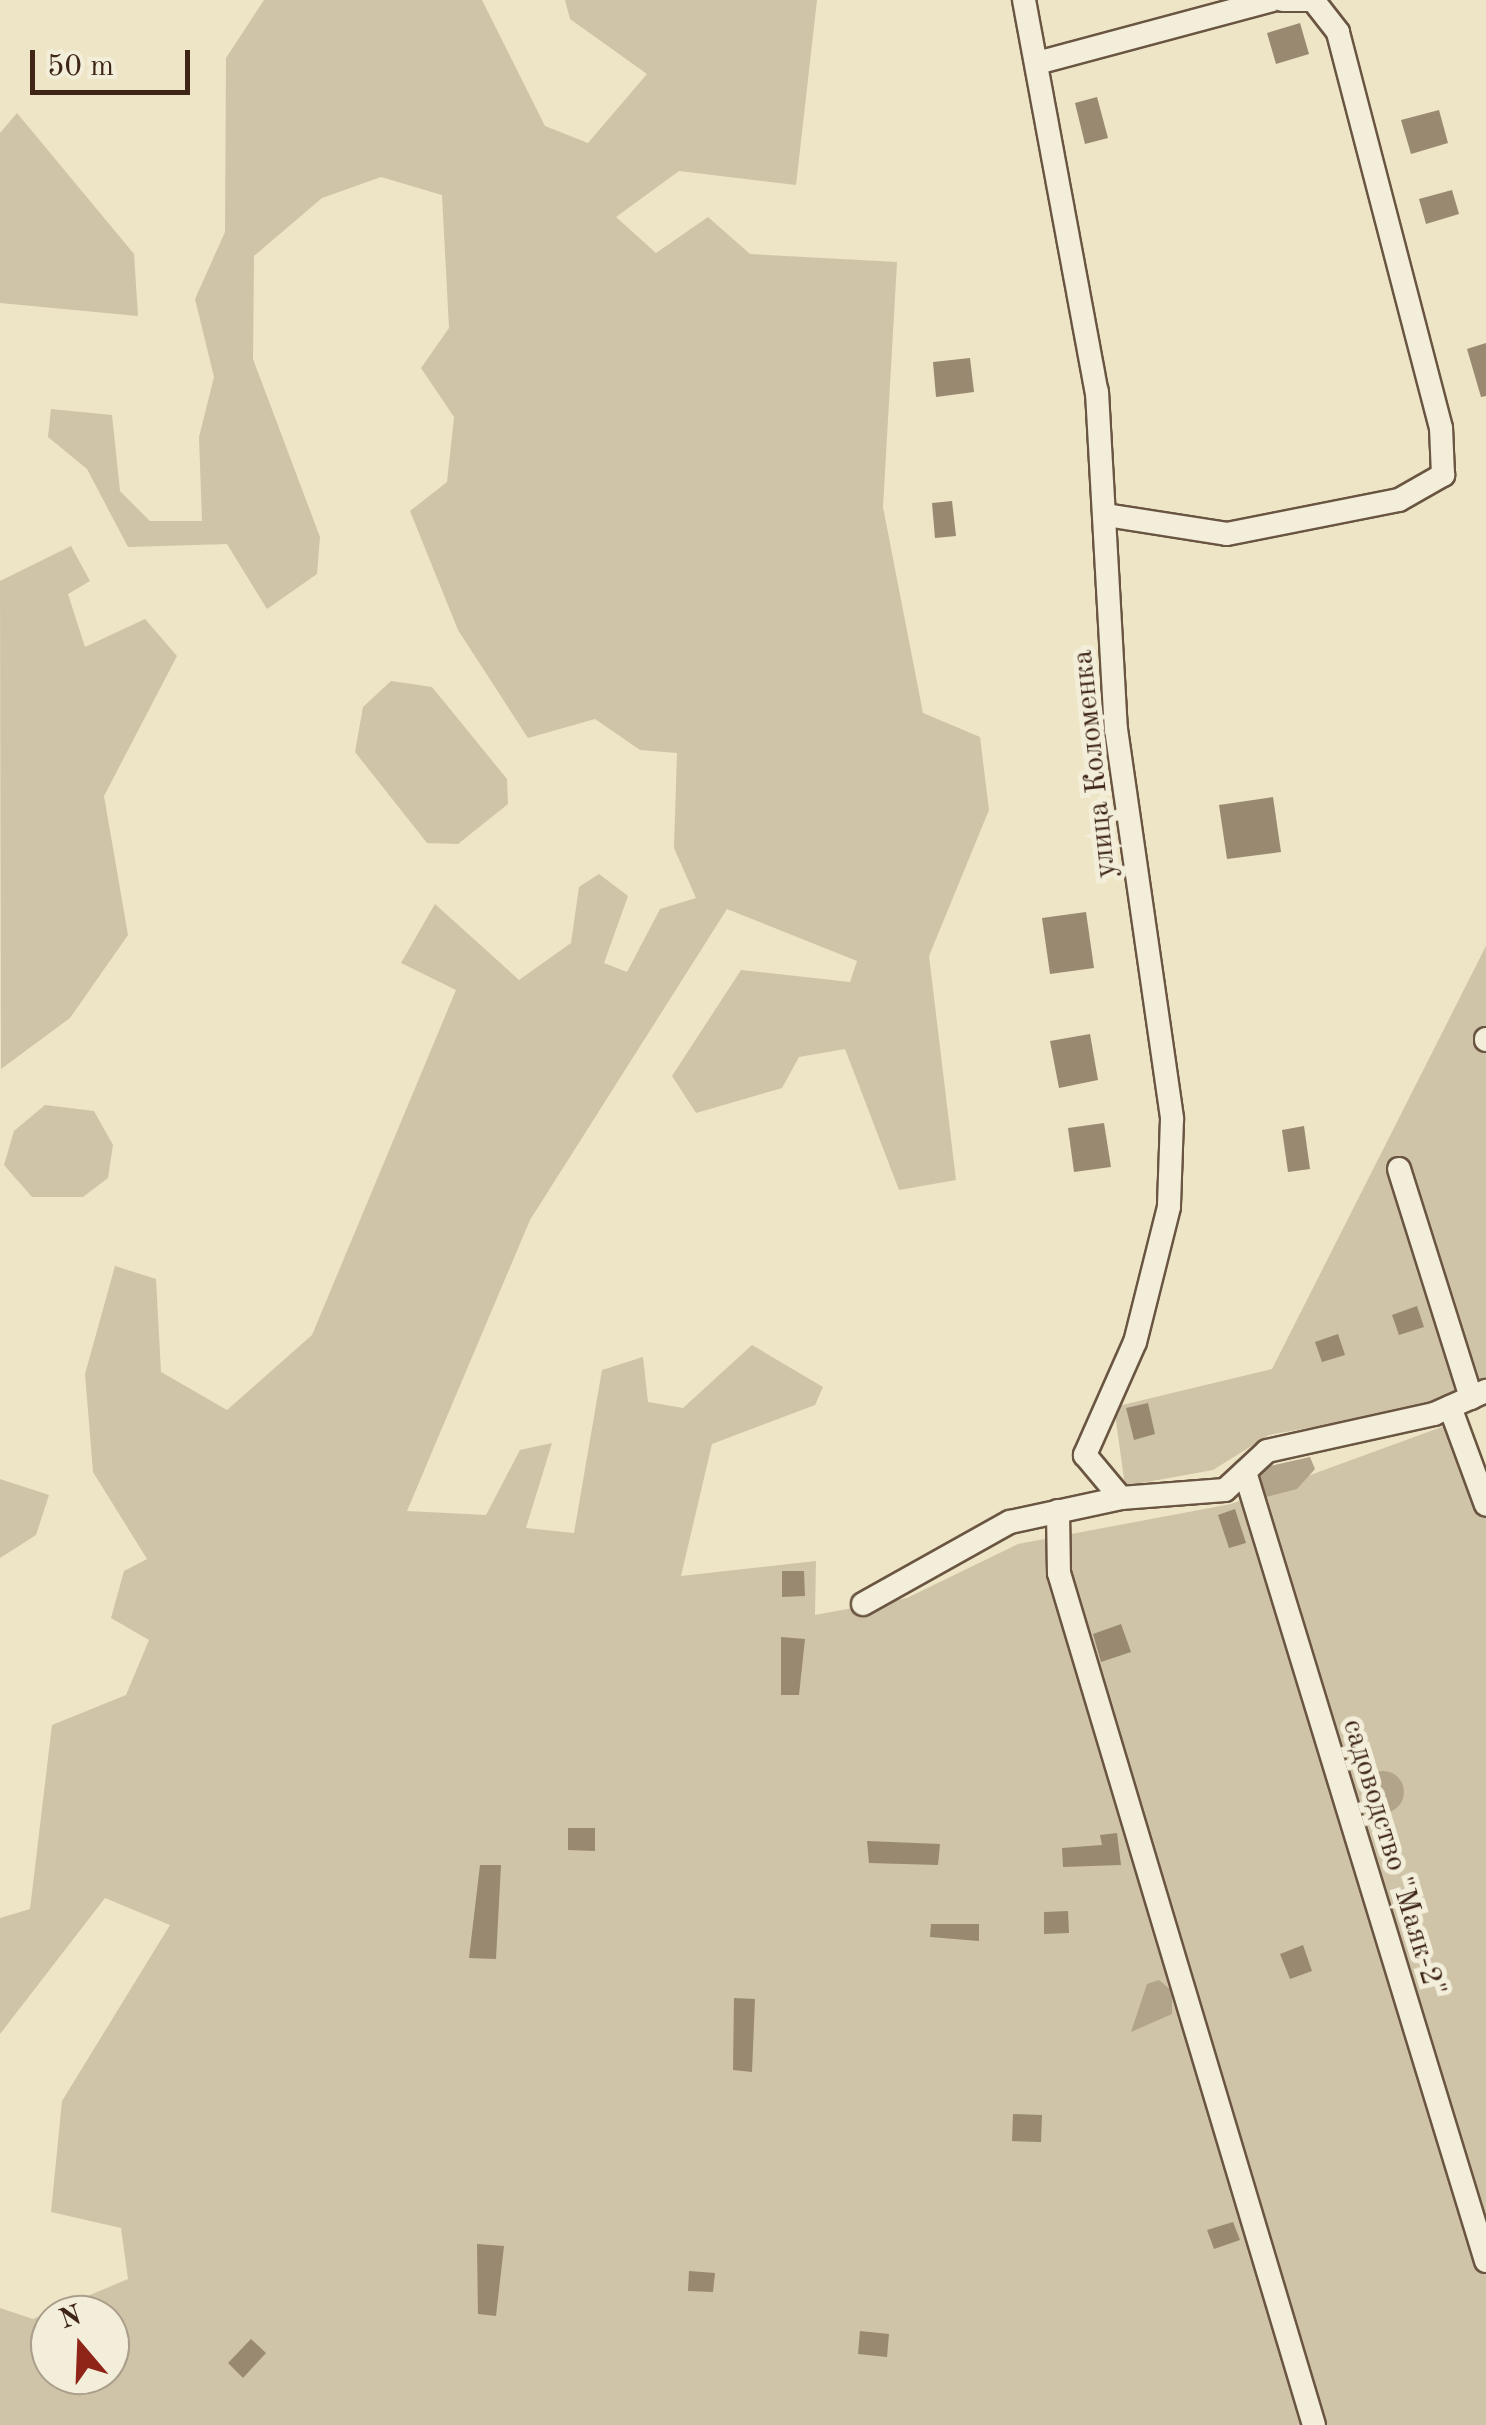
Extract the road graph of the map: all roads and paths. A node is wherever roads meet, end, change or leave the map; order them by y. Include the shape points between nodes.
1 (1024, 0) edge
2 (1272, 0) edge
3 (1283, 0) edge
4 (1037, 63) junction
5 (1106, 515) junction
6 (1399, 1170) dead end
7 (1469, 1398) edge
8 (1245, 1472) junction
9 (1121, 1498) junction
10 (1486, 1505) edge
11 (1058, 1511) junction
12 (862, 1604) dead end
13 (1486, 2261) edge
14 (1314, 2425) edge

1 - 4 street, улица Коломенка
2 - 4 street
3 - 5 street via 1314,0 1338,32 1441,428 1443,475 1399,500 1227,534
4 - 5 street, улица Коломенка via 1097,392
5 - 9 street, улица Коломенка via 1116,729 1172,1119 1169,1206 1135,1342 1085,1455
6 - 7 street
7 - 8 street via 1268,1451
7 - 10 street
8 - 9 street via 1225,1490
8 - 13 street, садоводство "Маяк-2"
9 - 11 street
11 - 12 street via 1010,1522
11 - 14 street via 1059,1573

